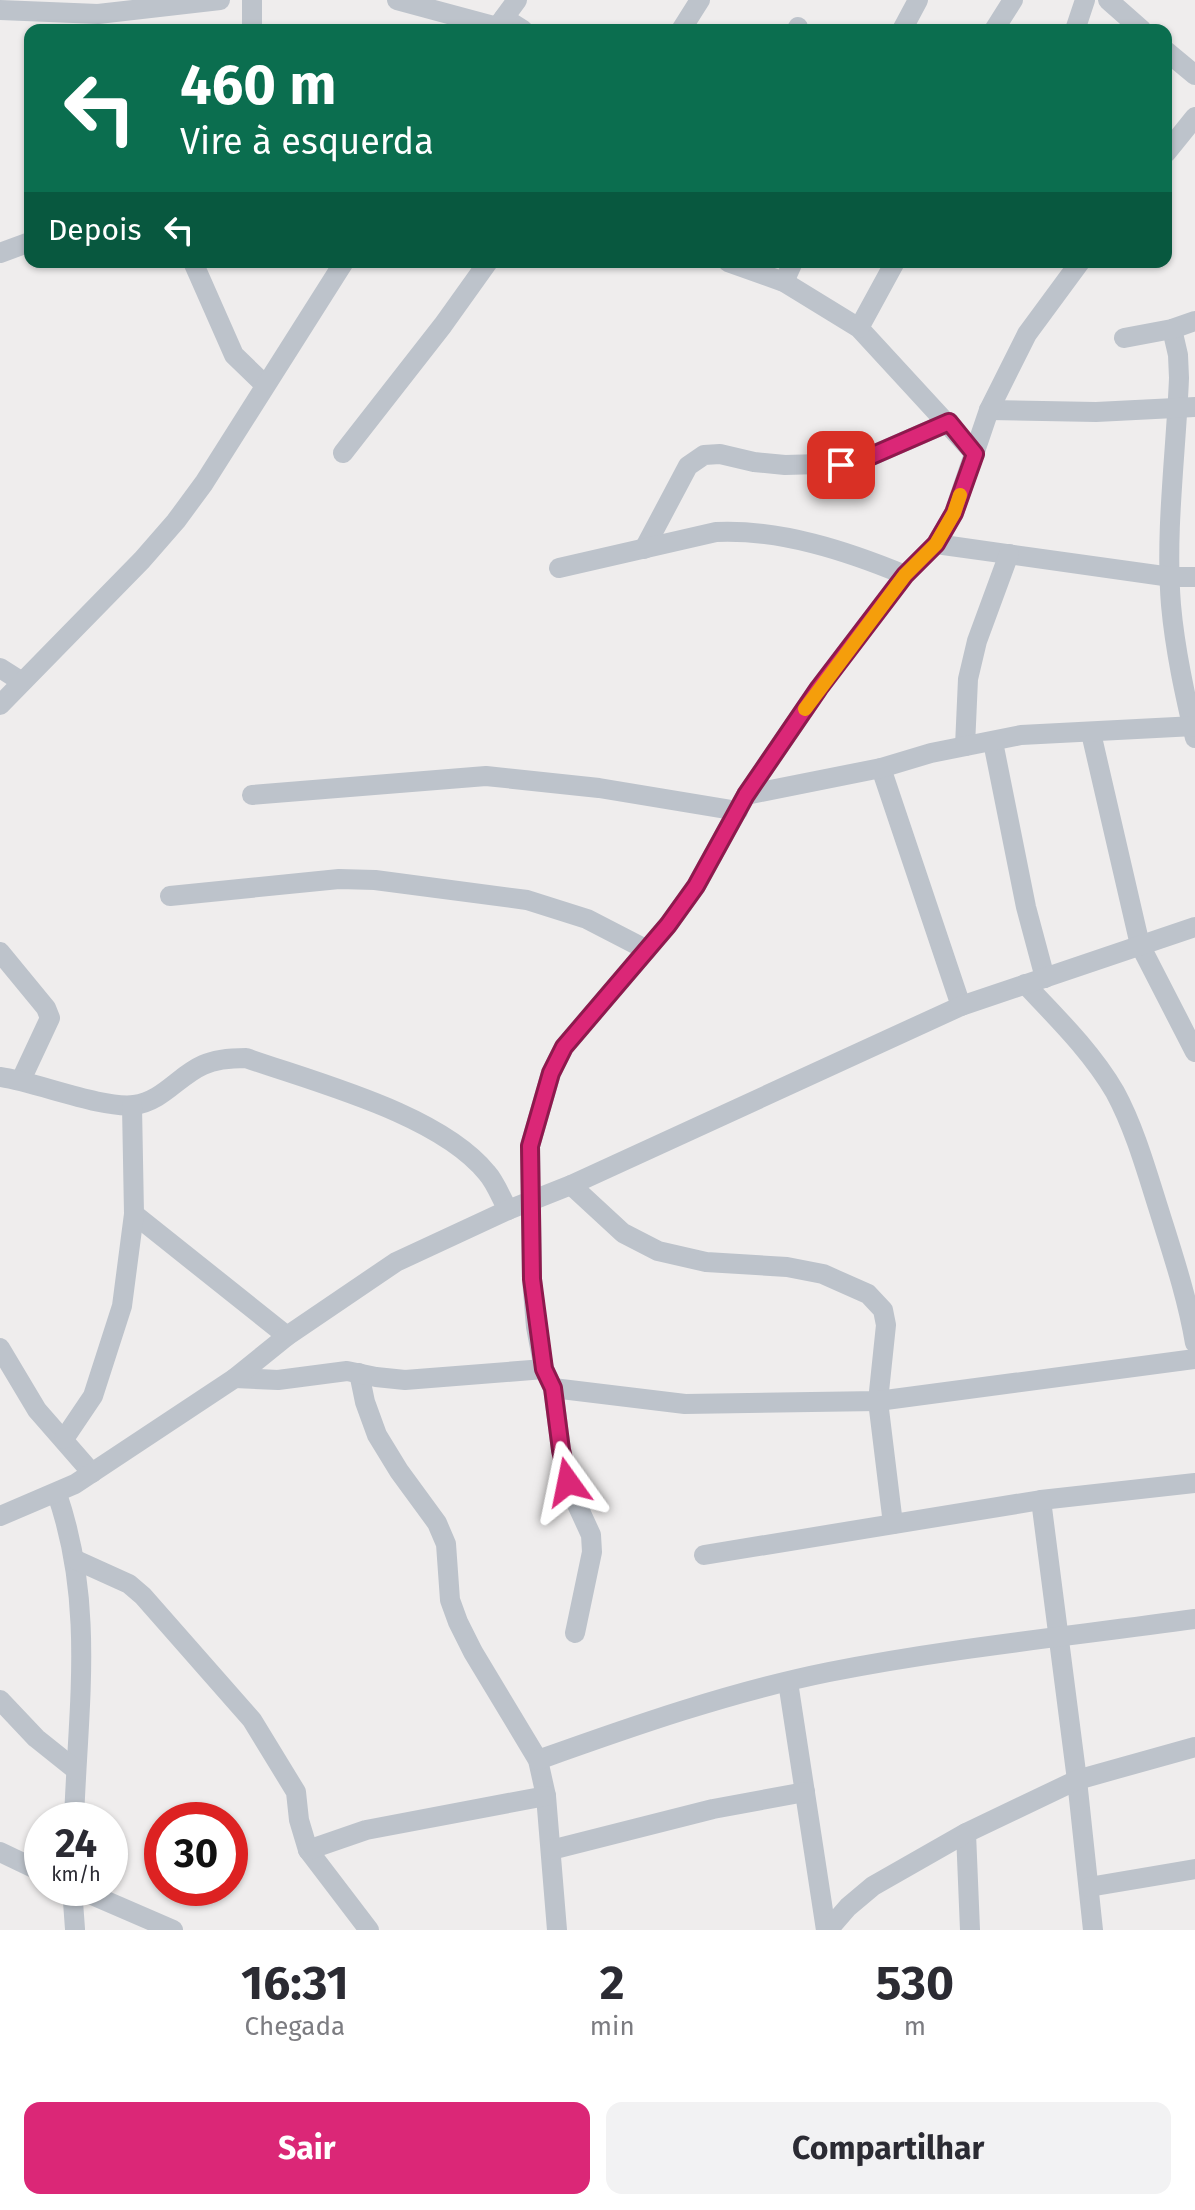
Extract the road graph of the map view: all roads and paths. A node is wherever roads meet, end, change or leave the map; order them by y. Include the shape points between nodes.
1 (220, 0) edge
2 (252, 0) edge
3 (397, 0) edge
4 (517, 0) edge
5 (700, 0) edge
6 (918, 0) edge
7 (1013, 0) edge
8 (1085, 0) edge
9 (1108, 0) edge
10 (470, 9) edge
11 (0, 10) edge
12 (102, 22) edge
13 (252, 24) edge
14 (497, 24) edge
15 (500, 24) edge
16 (685, 24) edge
17 (905, 24) edge
18 (998, 24) edge
19 (1077, 24) edge
20 (1135, 24) edge
21 (1172, 56) edge
22 (1195, 75) edge
23 (1195, 117) edge
24 (1172, 146) edge
25 (24, 244) edge
26 (0, 253) edge
27 (196, 268) edge
28 (340, 268) edge
29 (484, 268) edge
30 (745, 268) edge
31 (790, 268) edge
32 (892, 268) edge
33 (1076, 268) edge
34 (784, 282) junction
35 (1195, 321) edge
36 (859, 328) junction
37 (1172, 329) junction
38 (1124, 338) dead end
39 (265, 385) junction
40 (1186, 408) edge
41 (989, 410) junction
42 (949, 422) junction
43 (343, 453) dead end
44 (975, 454) junction
45 (936, 544) junction
46 (644, 549) junction
47 (1009, 554) junction
48 (559, 568) dead end
49 (905, 575) junction
50 (1171, 577) junction
51 (1195, 577) edge
52 (0, 668) edge
53 (22, 682) junction
54 (0, 705) edge
55 (1194, 730) edge
56 (1091, 733) junction
57 (993, 742) junction
58 (965, 746) junction
59 (881, 768) junction
60 (252, 795) dead end
61 (742, 803) junction
62 (170, 896) dead end
63 (1195, 927) edge
64 (1140, 945) junction
65 (647, 950) junction
66 (0, 952) edge
67 (1035, 981) junction
68 (961, 1006) junction
69 (1195, 1052) edge
70 (0, 1077) edge
71 (21, 1080) junction
72 (132, 1106) junction
73 (571, 1185) junction
74 (530, 1203) junction
75 (508, 1210) junction
76 (134, 1214) junction
77 (287, 1336) junction
78 (1195, 1343) edge
79 (0, 1348) edge
80 (1195, 1359) edge
81 (544, 1369) junction
82 (359, 1373) junction
83 (235, 1378) junction
84 (8, 1380) edge
85 (553, 1388) junction
86 (878, 1401) junction
87 (64, 1439) junction
88 (92, 1473) junction
89 (1195, 1483) edge
90 (57, 1494) junction
91 (1041, 1500) junction
92 (0, 1516) edge
93 (893, 1524) junction
94 (704, 1555) dead end
95 (76, 1560) junction
96 (1195, 1619) edge
97 (575, 1633) dead end
98 (1058, 1637) junction
99 (788, 1682) junction
100 (0, 1700) edge
101 (1195, 1747) edge
102 (538, 1760) junction
103 (76, 1770) junction
104 (1077, 1780) junction
105 (805, 1792) junction
106 (546, 1796) junction
107 (75, 1802) edge
108 (966, 1833) junction
109 (308, 1850) junction
110 (551, 1850) junction
111 (0, 1852) edge
112 (24, 1863) edge
113 (1195, 1869) edge
114 (1089, 1887) junction
115 (74, 1906) edge
116 (116, 1906) edge
117 (75, 1929) edge
118 (173, 1930) edge
119 (369, 1930) edge
120 (557, 1930) edge
121 (827, 1930) edge
122 (970, 1930) edge
123 (1093, 1930) edge

1 - 12 street
2 - 13 street
3 - 10 street
4 - 15 street
5 - 16 street
6 - 17 street
7 - 18 street
8 - 19 street
9 - 20 street
10 - 14 street
11 - 12 street
21 - 22 street
23 - 24 street
25 - 26 street
27 - 39 street via 234,355
28 - 39 street
29 - 43 street
30 - 34 street
31 - 34 street
32 - 36 street
33 - 41 street via 1027,334
34 - 36 street
35 - 37 street
36 - 42 street
37 - 38 street
37 - 40 street
39 - 53 street via 176,521
40 - 41 street
40 - 50 street
41 - 44 street
42 - 44 street
42 - 46 street via 841,465 785,465 704,455 688,466
44 - 45 street via 954,513
45 - 47 street
45 - 49 street
46 - 48 street
46 - 49 street via 716,532 758,532 839,550
47 - 50 street
47 - 58 street via 968,679
49 - 61 street via 819,688
50 - 51 street
50 - 55 street via 1177,648
52 - 53 street
53 - 54 street
55 - 56 street
56 - 57 street via 1021,735
56 - 64 street
57 - 58 street
57 - 67 street
58 - 59 street
59 - 61 street
59 - 68 street
60 - 61 street via 486,776
61 - 65 street via 696,886
62 - 65 street via 339,879 404,883 527,900 587,919
63 - 64 street
64 - 67 street
64 - 69 street
65 - 74 street via 564,1047 551,1073 530,1146
66 - 71 street via 50,1018
67 - 68 street
67 - 78 street via 1116,1094 1169,1240
68 - 73 street
70 - 71 street
71 - 72 street
72 - 75 street via 157,1098 202,1065 246,1058 428,1127 478,1163
72 - 76 street
73 - 74 street
73 - 86 street via 623,1233 658,1251 706,1262 823,1274 868,1294 883,1310 886,1325
74 - 75 street
74 - 81 street via 532,1279
75 - 77 street via 396,1262
76 - 77 street
76 - 87 street via 115,1330 93,1396
77 - 83 street
79 - 84 street
80 - 86 street
81 - 82 street via 405,1380
81 - 85 street
82 - 83 street
82 - 102 street via 377,1435 446,1544 450,1600 458,1622
83 - 88 street
84 - 87 street
85 - 86 street via 685,1404
85 - 97 street via 568,1482 591,1535
86 - 93 street
87 - 88 street
88 - 90 street
89 - 91 street
90 - 92 street
90 - 95 street
91 - 93 street
91 - 98 street
93 - 94 street
95 - 103 street via 83,1667
95 - 109 street via 143,1596 252,1720 296,1792
96 - 98 street
98 - 99 street via 913,1657
98 - 104 street
99 - 102 street
99 - 105 street
100 - 103 street
101 - 104 street
102 - 106 street
103 - 107 street
104 - 108 street
104 - 114 street
105 - 110 street
105 - 121 street
106 - 109 street via 366,1830
106 - 110 street
108 - 121 street via 873,1886
108 - 122 street
109 - 119 street
110 - 120 street
111 - 112 street
113 - 114 street
114 - 123 street
115 - 117 street
116 - 118 street

